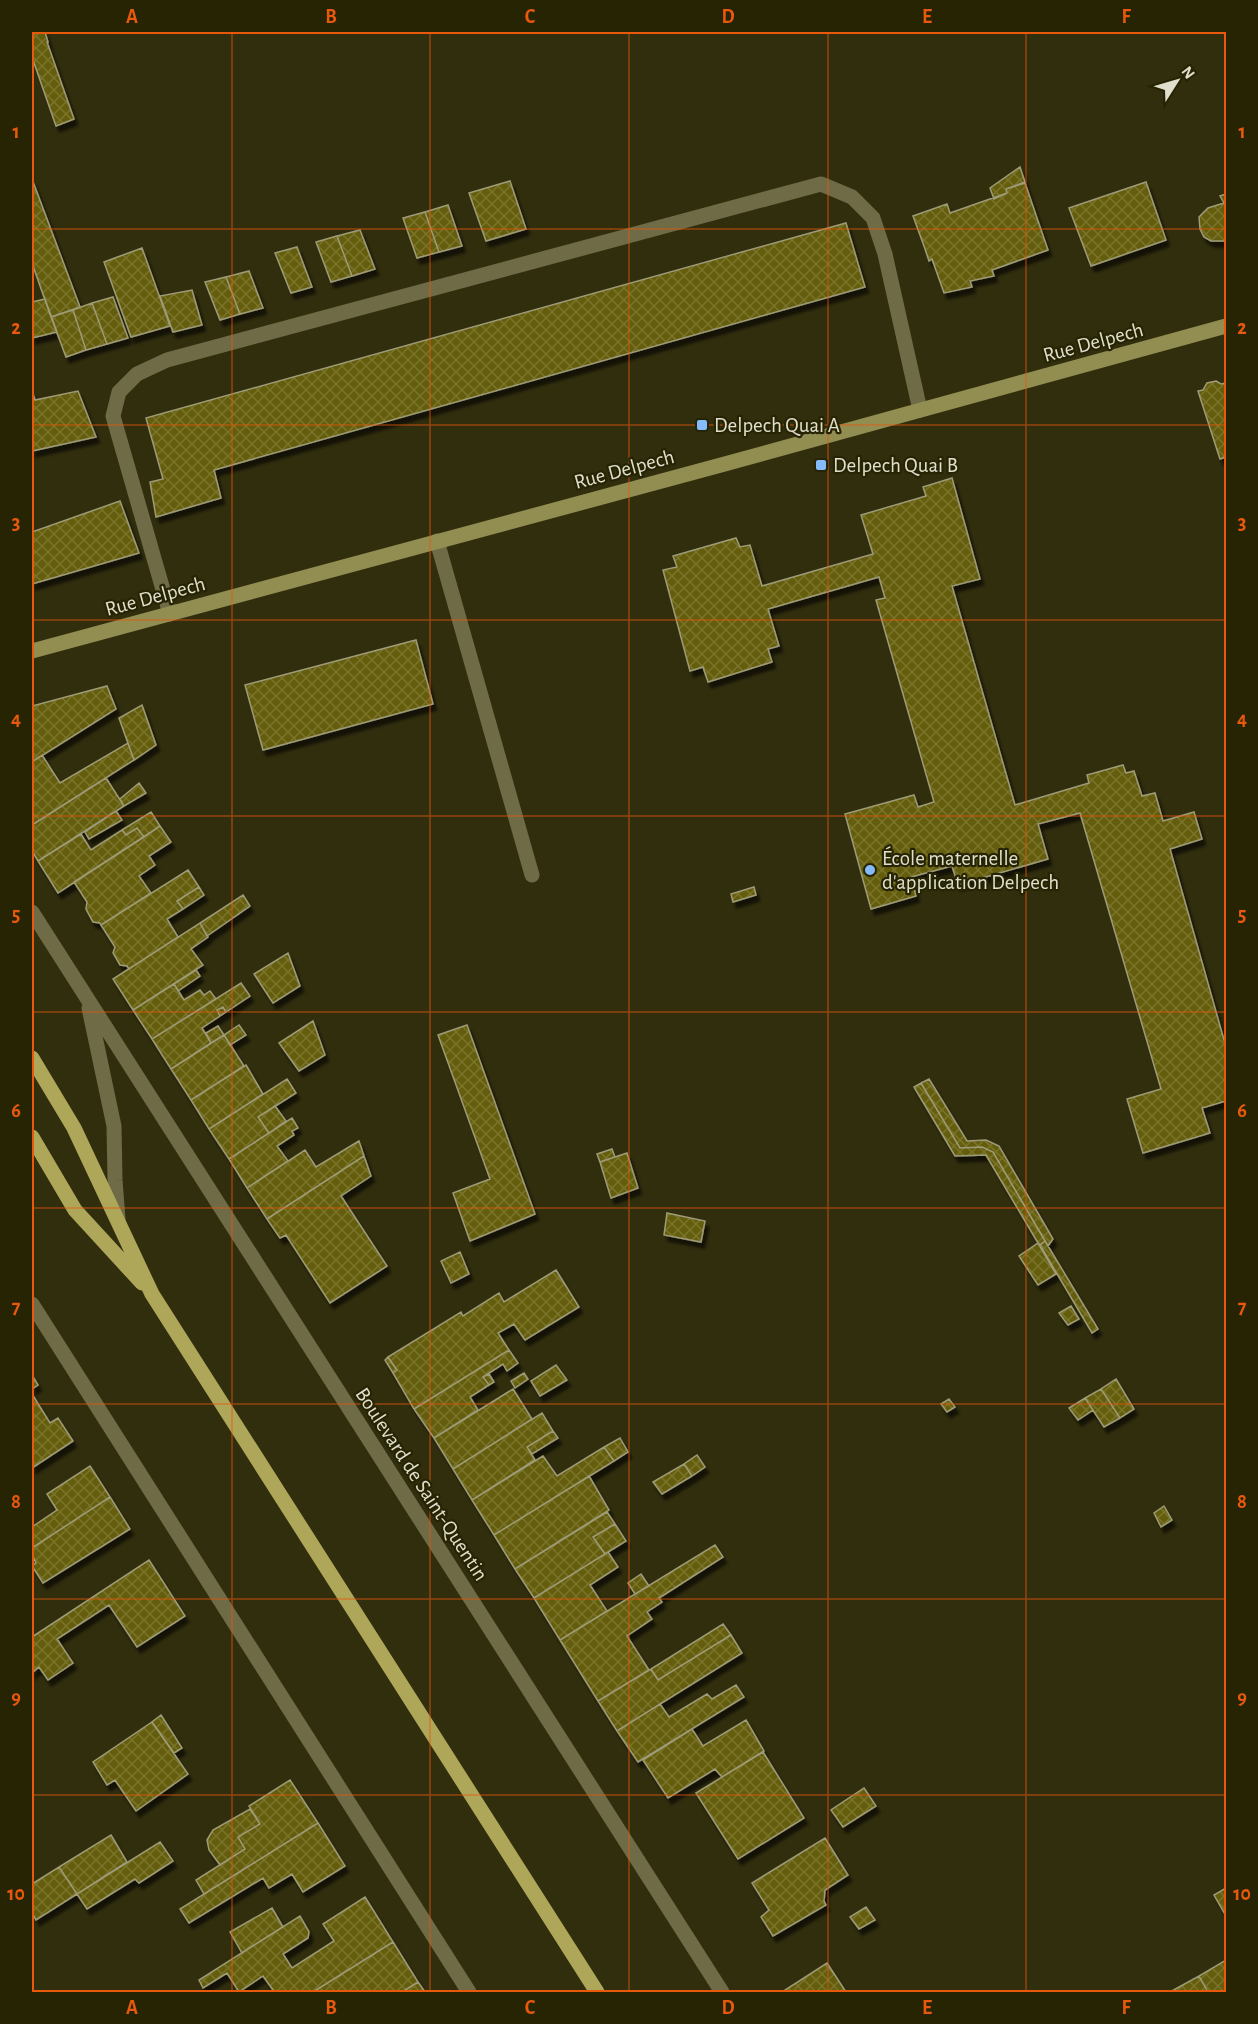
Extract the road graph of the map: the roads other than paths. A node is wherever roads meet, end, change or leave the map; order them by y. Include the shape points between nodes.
1 (1227, 326) edge
2 (920, 410) junction
3 (437, 541) junction
4 (170, 614) junction
5 (32, 651) edge
6 (532, 875) dead end
7 (32, 912) edge
8 (87, 999) junction
9 (32, 1058) edge
10 (32, 1137) edge
11 (118, 1222) junction
12 (152, 1294) junction
13 (32, 1304) edge
14 (469, 1992) edge
15 (597, 1992) edge
16 (722, 1992) edge

1 - 2 street, Rue Delpech
2 - 3 street, Rue Delpech
2 - 4 street via 885,254 873,218 852,197 821,184 167,360 137,374 119,392 112,416
3 - 4 street, Rue Delpech
3 - 6 street
4 - 5 street, Rue Delpech
7 - 8 street, Boulevard de Saint-Quentin
8 - 11 street, Boulevard de Saint-Quentin via 114,1126
8 - 16 street, Boulevard de Saint-Quentin
9 - 11 main road, Boulevard de Saint-Quentin via 74,1128
10 - 12 main road, Boulevard de Saint-Quentin via 75,1210
11 - 12 main road, Boulevard de Saint-Quentin
12 - 15 main road, Boulevard de Saint-Quentin
13 - 14 street

